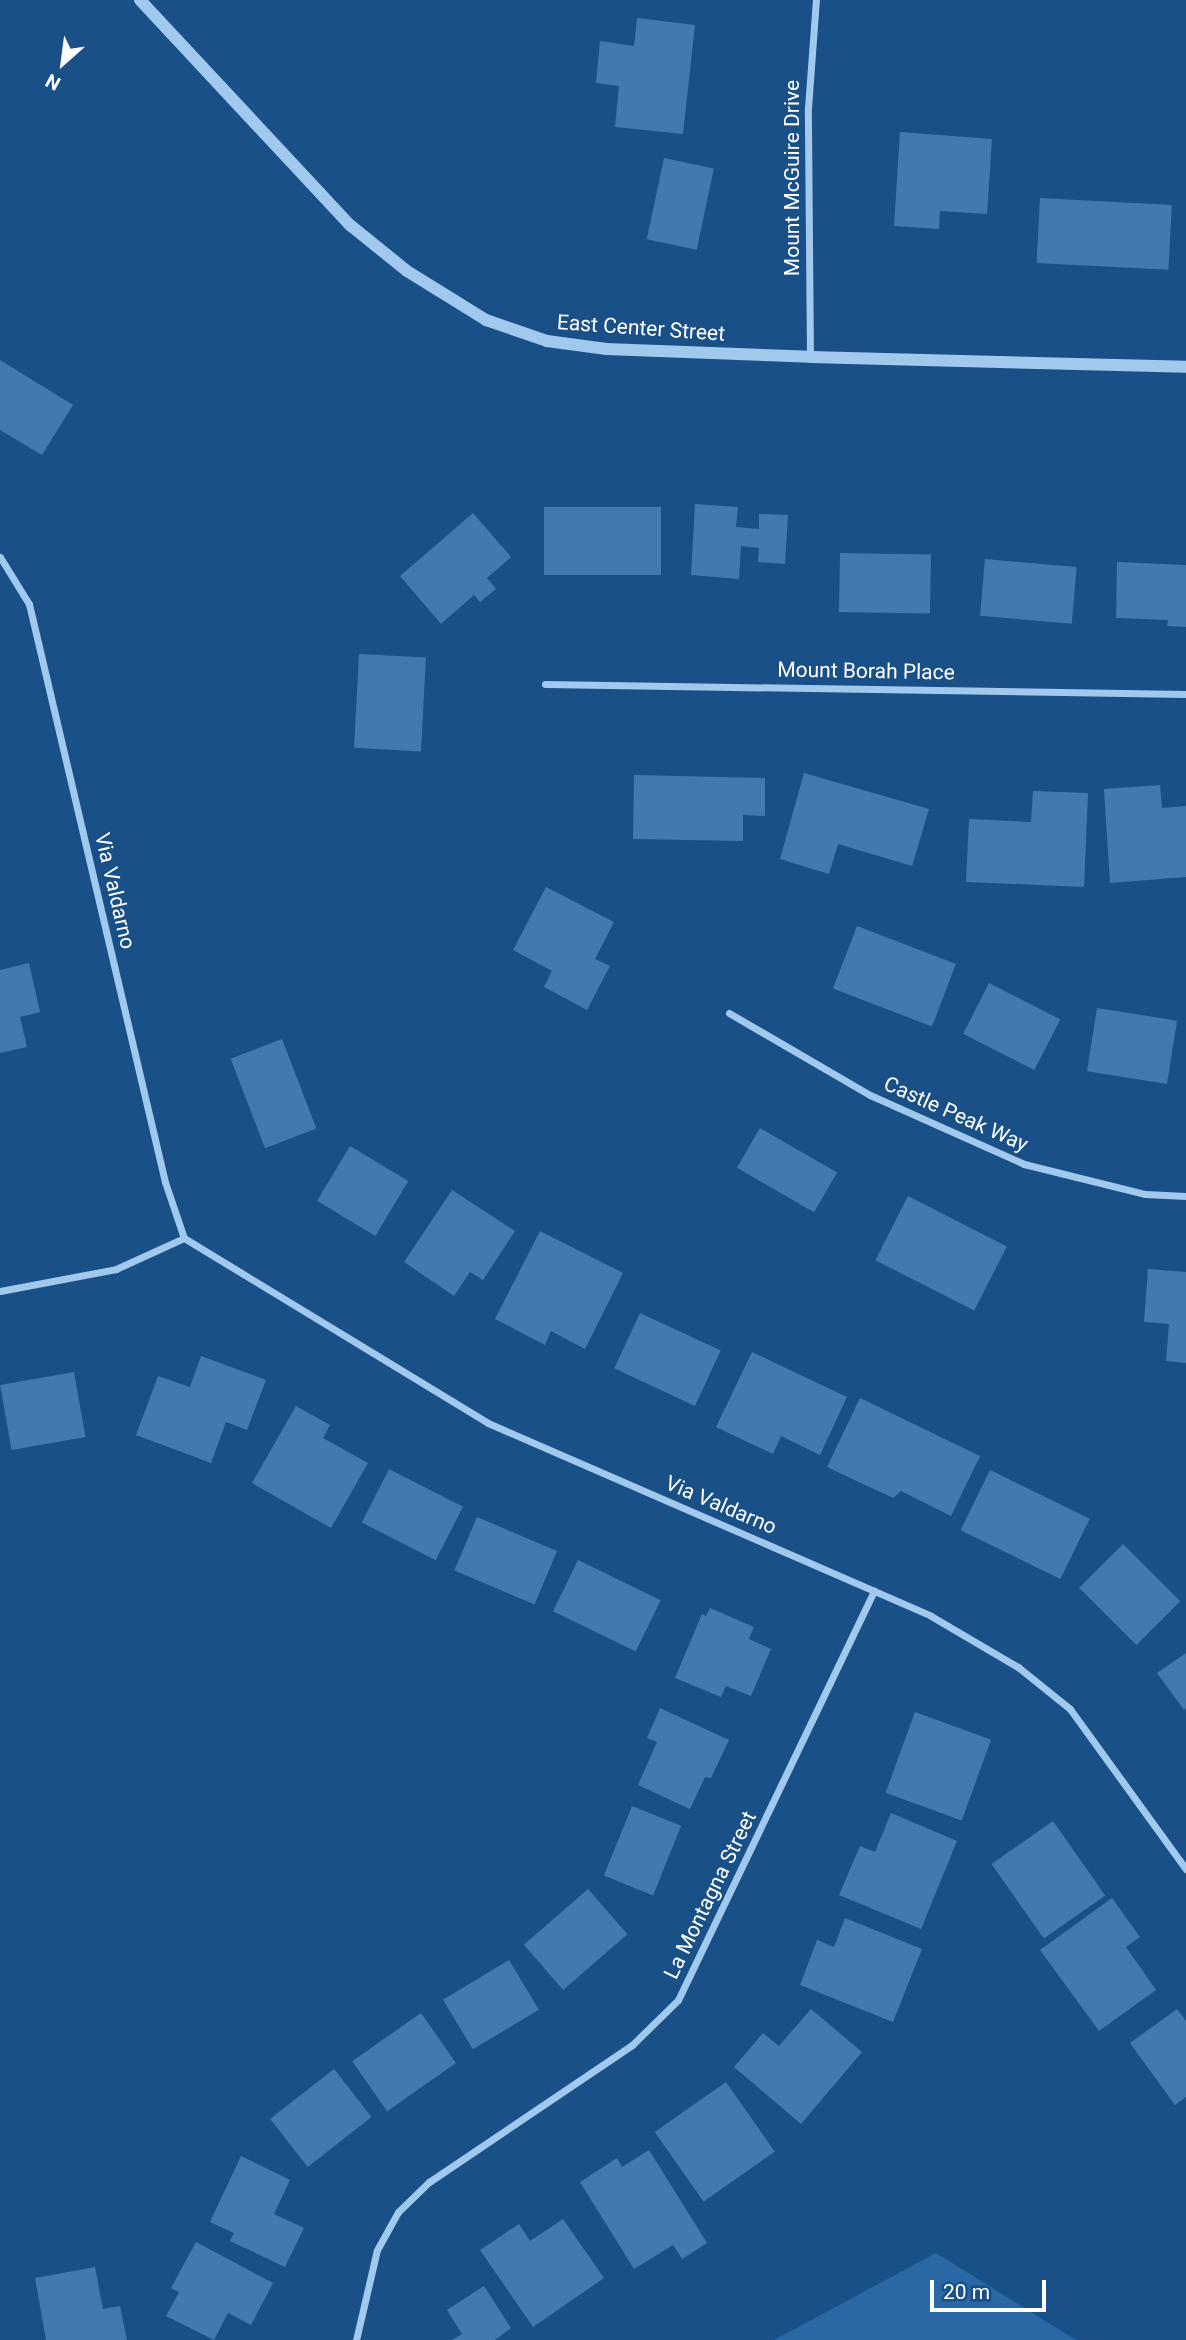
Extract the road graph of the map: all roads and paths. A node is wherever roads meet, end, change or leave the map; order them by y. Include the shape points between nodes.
1 (140, 0) edge
2 (816, 0) edge
3 (810, 357) junction
4 (1186, 367) edge
5 (0, 557) edge
6 (545, 684) dead end
7 (1186, 694) edge
8 (729, 1013) dead end
9 (1186, 1196) edge
10 (184, 1238) junction
11 (0, 1291) edge
12 (874, 1591) junction
13 (1186, 1869) edge
14 (356, 2340) edge

1 - 3 street, East Center Street via 350,225 407,271 486,320 547,341 606,349
2 - 3 street, Mount McGuire Drive via 808,108
3 - 4 street, East Center Street
5 - 10 street, Via Valdarno via 29,604 165,1181
6 - 7 street, Mount Borah Place
8 - 9 street, Castle Peak Way via 870,1095 1024,1164 1145,1194
10 - 11 street via 116,1269
10 - 12 street, Via Valdarno via 436,1396 488,1423
12 - 13 street, Via Valdarno via 943,1621 1018,1667 1070,1709
12 - 14 street, La Montagna Street via 678,2000 632,2045 429,2182 398,2212 377,2250

